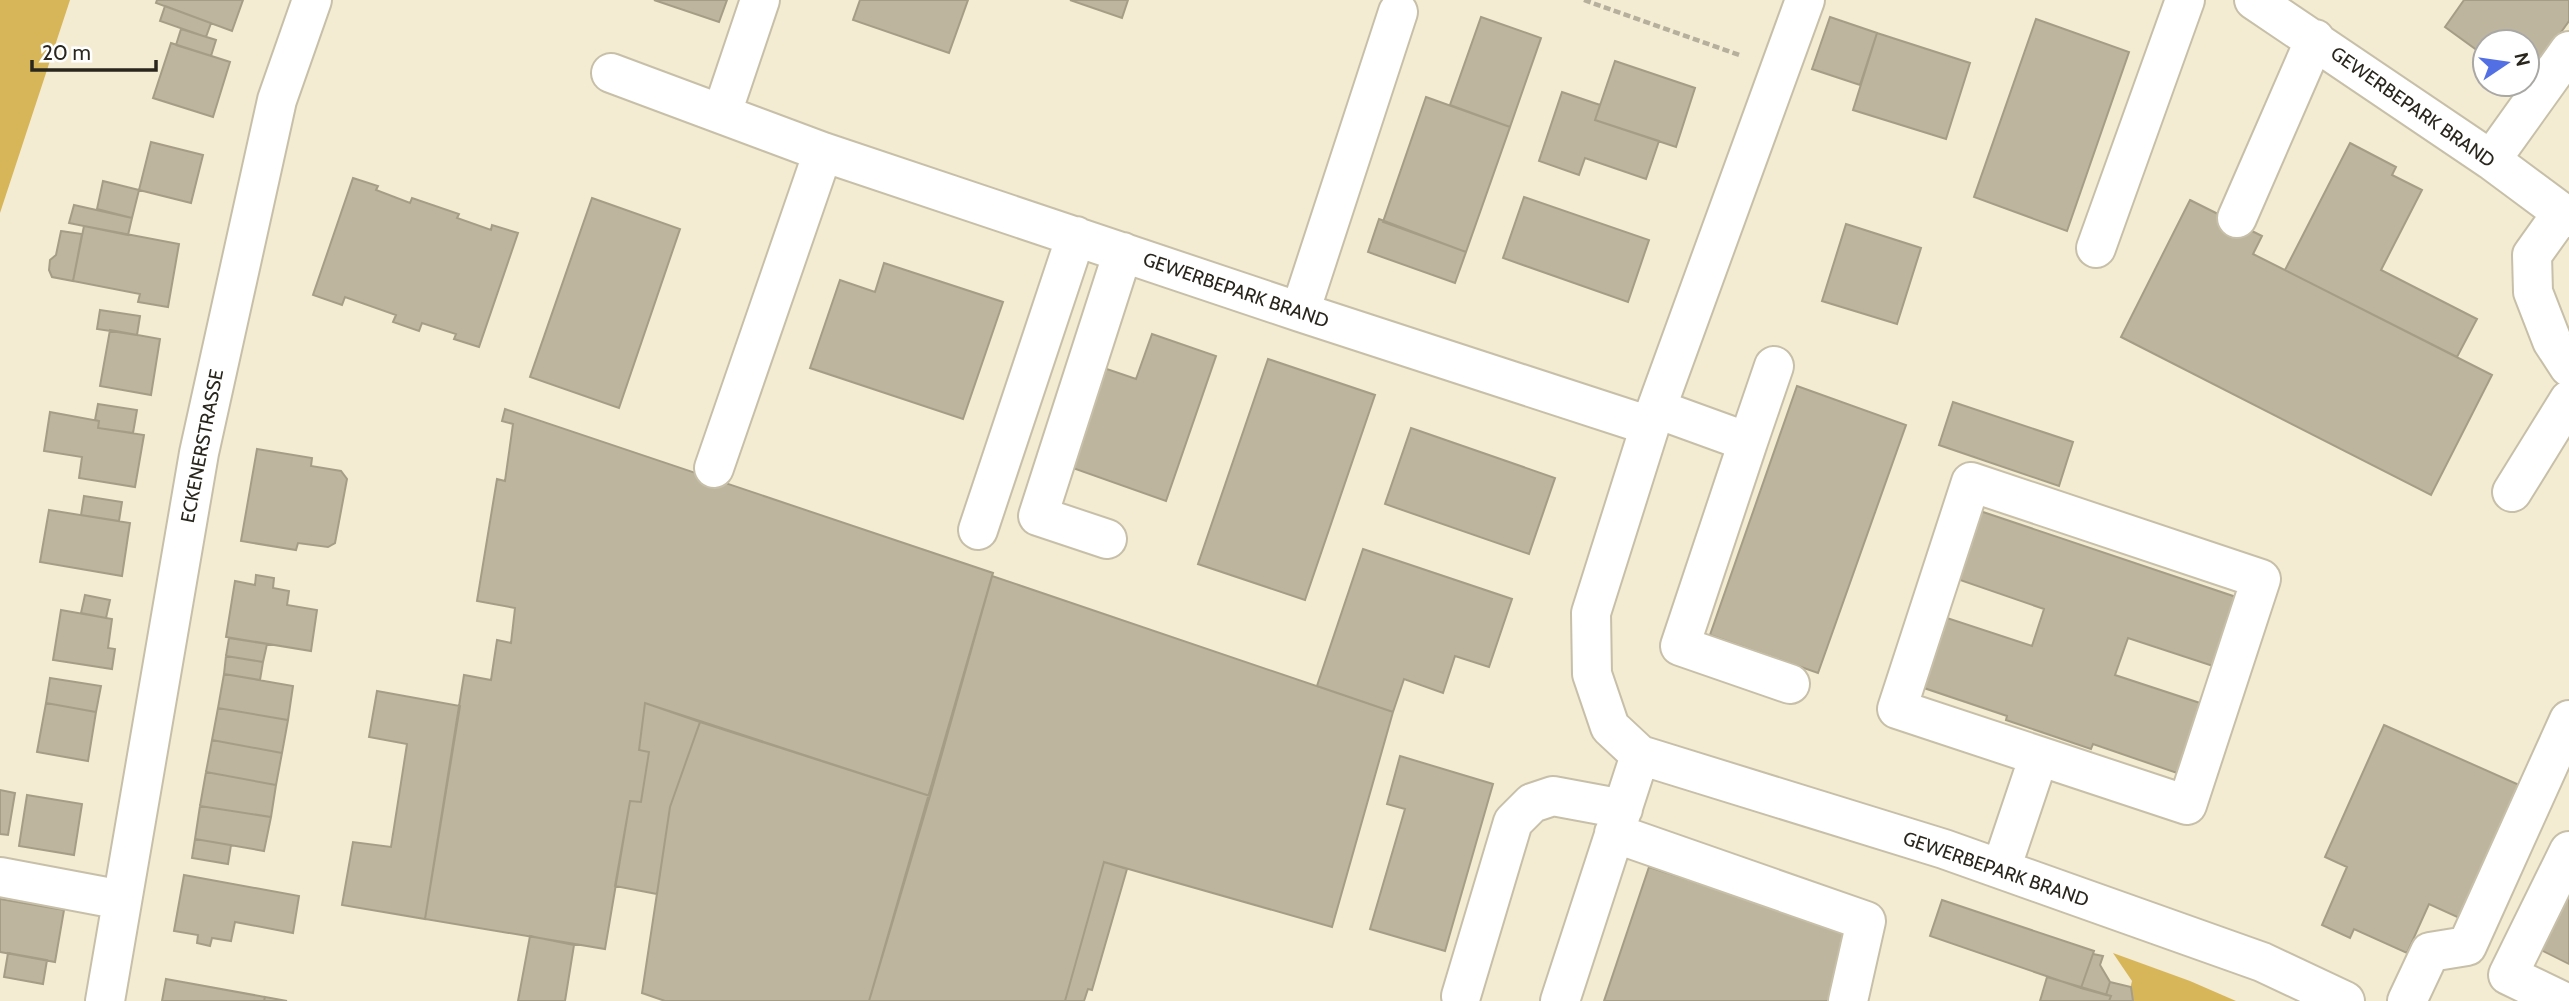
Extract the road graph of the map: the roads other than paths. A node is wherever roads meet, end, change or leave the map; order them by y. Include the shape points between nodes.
1 (312, 0) edge
2 (760, 0) edge
3 (1805, 0) edge
4 (2185, 0) edge
5 (2255, 0) edge
6 (1398, 12) dead end
7 (2315, 39) junction
8 (2569, 51) edge
9 (611, 74) dead end
10 (722, 113) junction
11 (822, 152) junction
12 (2491, 160) junction
13 (2566, 216) edge
14 (2238, 218) dead end
15 (1076, 236) junction
16 (2096, 248) dead end
17 (1123, 252) junction
18 (1300, 312) junction
19 (1774, 366) dead end
20 (2569, 367) edge
21 (2569, 400) edge
22 (1653, 417) junction
23 (1748, 442) junction
24 (714, 468) dead end
25 (2512, 492) dead end
26 (978, 530) dead end
27 (1107, 539) dead end
28 (1790, 684) dead end
29 (2569, 720) edge
30 (1640, 755) junction
31 (2039, 755) junction
32 (1618, 821) junction
33 (2569, 851) edge
34 (2001, 869) junction
35 (0, 877) edge
36 (122, 900) junction
37 (1461, 996) dead end
38 (2544, 997) edge
39 (105, 1001) edge
40 (1560, 1001) edge
41 (1847, 1001) edge
42 (2345, 1001) edge
43 (2407, 1001) edge

1 - 36 street, ECKENERSTRASSE via 276,100 199,453
2 - 10 street
3 - 22 street, GEWERBEPARK BRAND
4 - 16 street
5 - 7 street, GEWERBEPARK BRAND
6 - 18 street
7 - 12 street, GEWERBEPARK BRAND
7 - 14 street
8 - 12 street
9 - 10 street, GEWERBEPARK BRAND
10 - 11 street, GEWERBEPARK BRAND
11 - 15 street, GEWERBEPARK BRAND
11 - 24 street
12 - 13 street, GEWERBEPARK BRAND
13 - 20 street via 2532,255 2533,292 2552,341
15 - 17 street, GEWERBEPARK BRAND
15 - 26 street
17 - 18 street, GEWERBEPARK BRAND
17 - 27 street via 1038,516
18 - 22 street, GEWERBEPARK BRAND
19 - 23 street
21 - 25 street
22 - 23 street
22 - 30 street, GEWERBEPARK BRAND via 1591,612 1592,674 1610,727
23 - 28 street via 1680,646
29 - 43 street via 2467,946 2430,952
30 - 32 street
30 - 34 street, GEWERBEPARK BRAND
31 - 31 street via 2187,805 2262,579 1971,482 1897,709
31 - 34 street
32 - 37 street via 1553,796 1532,803 1513,822
32 - 40 street
32 - 41 street via 1866,921
33 - 38 street via 2508,975
34 - 42 street, GEWERBEPARK BRAND via 2262,962
35 - 36 street
36 - 39 street, ECKENERSTRASSE

